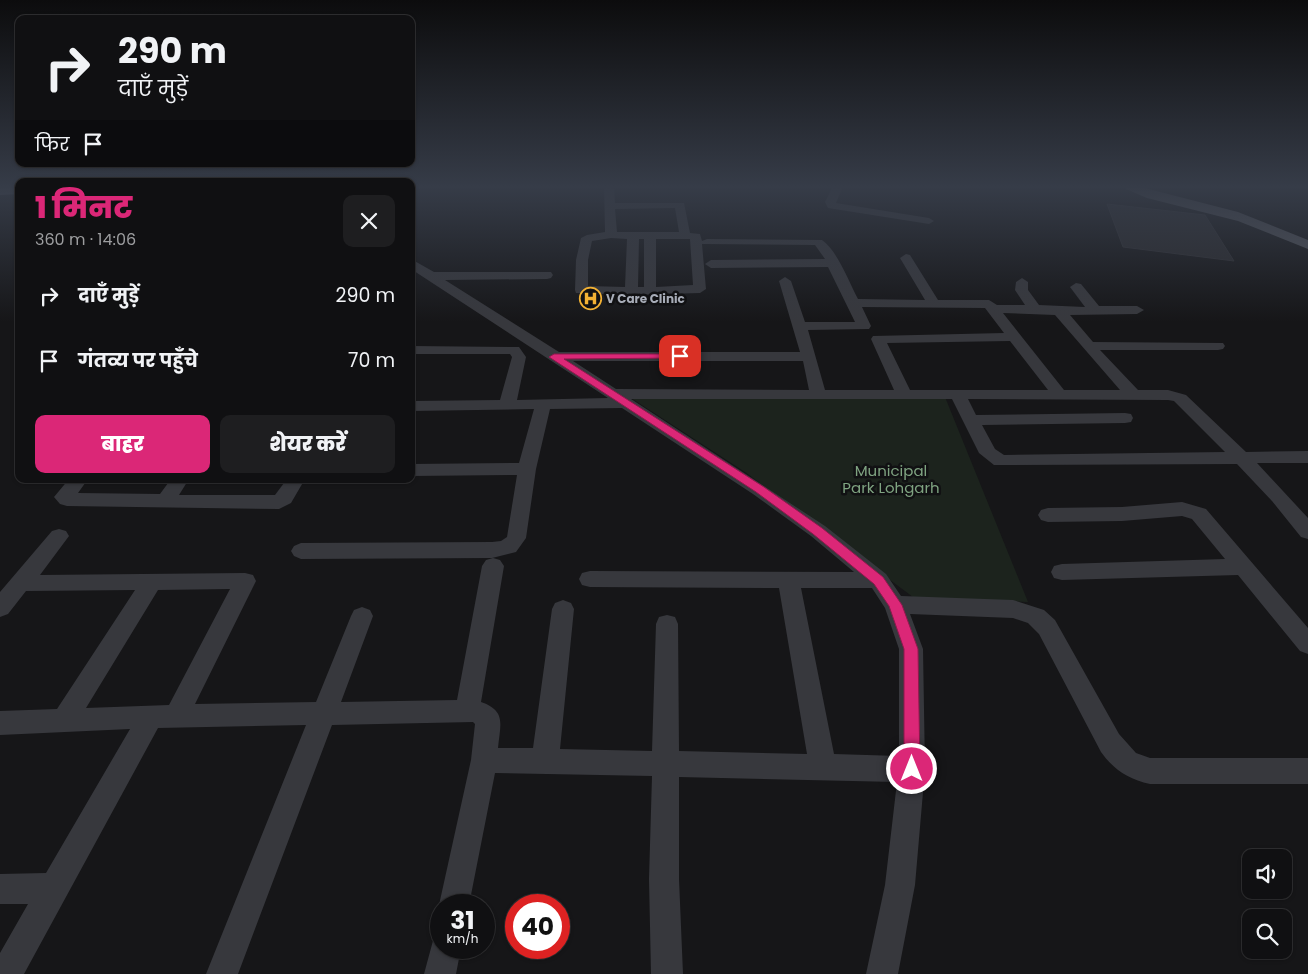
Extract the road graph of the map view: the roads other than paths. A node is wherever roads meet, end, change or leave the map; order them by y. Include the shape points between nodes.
1 (611, 231) edge
2 (684, 231) edge
3 (1278, 231) edge
4 (611, 235) junction
5 (650, 235) junction
6 (685, 235) junction
7 (633, 236) junction
8 (707, 242) dead end
9 (1308, 245) edge
10 (906, 258) dead end
11 (834, 263) junction
12 (711, 264) dead end
13 (415, 265) edge
14 (433, 276) junction
15 (547, 276) dead end
16 (785, 281) dead end
17 (1022, 282) dead end
18 (1076, 287) dead end
19 (631, 291) junction
20 (650, 291) junction
21 (853, 303) junction
22 (934, 304) junction
23 (992, 309) junction
24 (1035, 309) junction
25 (1137, 310) dead end
26 (1059, 311) junction
27 (1096, 311) junction
28 (800, 326) junction
29 (1014, 337) junction
30 (1090, 346) junction
31 (1218, 346) dead end
32 (415, 350) edge
33 (809, 356) junction
34 (554, 357) junction
35 (956, 394) junction
36 (905, 395) junction
37 (1060, 395) junction
38 (1134, 395) junction
39 (819, 396) junction
40 (620, 398) junction
41 (543, 405) junction
42 (415, 406) edge
43 (507, 406) junction
44 (1126, 418) dead end
45 (969, 420) junction
46 (1241, 457) junction
47 (1308, 457) edge
48 (527, 469) junction
49 (415, 470) edge
50 (75, 483) edge
51 (177, 483) edge
52 (293, 483) edge
53 (165, 501) junction
54 (1300, 510) edge
55 (1048, 515) dead end
56 (1308, 532) edge
57 (59, 536) dead end
58 (301, 551) dead end
59 (493, 566) dead end
60 (1243, 567) junction
61 (1062, 572) dead end
62 (590, 579) dead end
63 (878, 580) junction
64 (152, 581) junction
65 (789, 581) junction
66 (21, 583) junction
67 (895, 605) junction
68 (0, 608) edge
69 (562, 609) dead end
70 (362, 616) dead end
71 (667, 624) dead end
72 (1308, 644) edge
73 (467, 711) junction
74 (325, 713) junction
75 (163, 717) junction
76 (64, 721) junction
77 (0, 723) edge
78 (484, 760) junction
79 (545, 761) junction
80 (666, 764) junction
81 (823, 766) junction
82 (912, 769) junction
83 (1308, 771) edge
84 (54, 888) junction
85 (0, 889) edge
86 (456, 894) edge
87 (443, 959) edge
88 (6, 974) edge
89 (222, 974) edge
90 (440, 974) edge
91 (667, 974) edge
92 (882, 974) edge

1 - 4 street
2 - 6 street
3 - 9 main road
4 - 7 street
4 - 19 street via 587,238 581,290
5 - 6 street
5 - 7 street
5 - 20 street
6 - 20 street via 696,236 700,288
7 - 19 street
8 - 11 street via 818,242
10 - 22 street
11 - 12 street
11 - 21 street
13 - 14 street
14 - 15 street
14 - 34 street
16 - 28 street
17 - 24 street via 1021,290
18 - 27 street
19 - 20 street
21 - 22 street
21 - 28 street via 864,326
22 - 23 street via 989,304
23 - 24 street
23 - 29 street
24 - 26 street
25 - 27 street
26 - 27 street
26 - 30 street
28 - 33 street
29 - 36 street via 878,339
29 - 37 street
30 - 31 street
30 - 38 street
32 - 43 street via 514,350 519,357
33 - 34 street
33 - 39 street
34 - 40 street
35 - 36 street
35 - 37 street
35 - 45 street
36 - 39 street
37 - 38 street
38 - 46 street via 1180,398
39 - 40 street
40 - 41 street
40 - 63 street via 760,490 818,531
41 - 43 street
41 - 48 street
42 - 43 street
44 - 45 street
45 - 46 street via 988,452 1000,461
46 - 47 street
46 - 54 street
48 - 49 street
48 - 58 street via 518,534 516,542 510,546 492,550
50 - 53 street via 64,497
51 - 53 street
52 - 53 street via 279,502
54 - 56 street
55 - 60 street via 1182,510 1199,514
57 - 66 street
59 - 73 street
60 - 61 street
60 - 72 street
62 - 65 street
63 - 65 street
63 - 67 street
64 - 66 street
64 - 75 street via 245,581
64 - 76 street
65 - 81 street
66 - 68 street
67 - 82 street via 911,649
67 - 83 street via 1013,609 1036,616 1047,627 1110,743 1122,760 1135,769
69 - 79 street
70 - 74 street
71 - 80 street
73 - 74 street
73 - 78 street via 483,713 488,718
74 - 75 street
74 - 89 street
75 - 76 street
75 - 84 street
76 - 77 street
78 - 79 street
78 - 86 street
79 - 80 street
80 - 81 street
80 - 91 street via 664,879
81 - 82 street
82 - 92 street via 900,885
84 - 85 street
84 - 88 street
87 - 90 street

